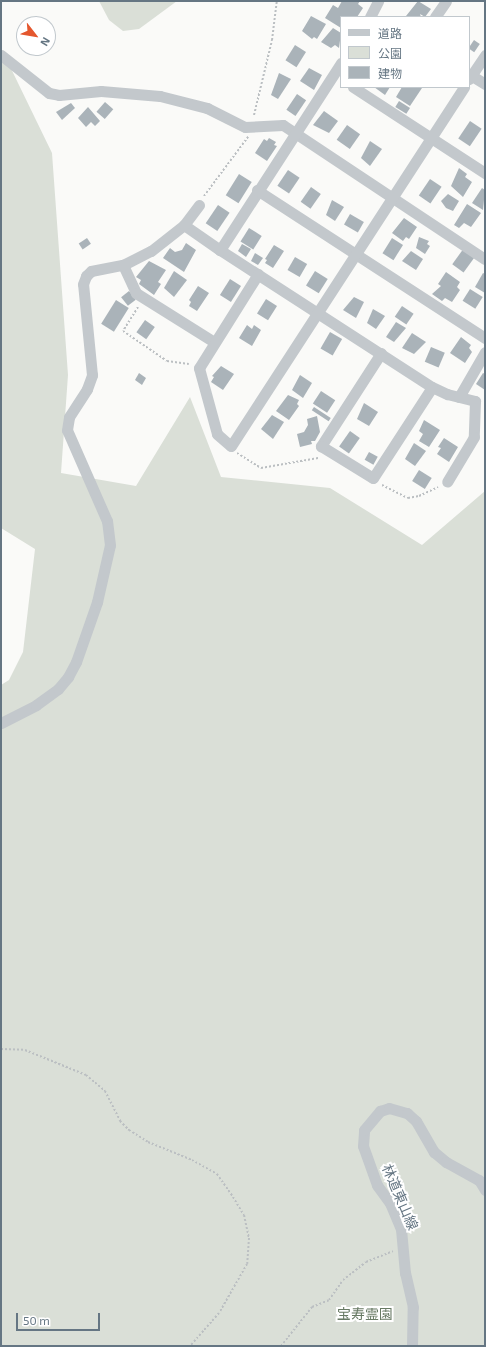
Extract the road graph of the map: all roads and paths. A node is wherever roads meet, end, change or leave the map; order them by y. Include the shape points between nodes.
1 (277, 1) edge
2 (378, 1) edge
3 (446, 1) edge
4 (375, 16) edge
5 (436, 16) edge
6 (1, 55) edge
7 (485, 55) edge
8 (340, 66) edge
9 (337, 76) edge
10 (470, 77) edge
11 (485, 84) edge
12 (355, 88) edge
13 (463, 88) edge
14 (252, 127) junction
15 (295, 133) junction
16 (431, 138) junction
17 (485, 173) edge
18 (257, 190) junction
19 (394, 196) junction
20 (199, 205) joint
21 (184, 225) junction
22 (220, 250) junction
23 (356, 254) junction
24 (485, 259) edge
25 (123, 265) junction
26 (258, 274) junction
27 (144, 297) junction
28 (318, 313) junction
29 (485, 338) edge
30 (214, 342) junction
31 (485, 352) edge
32 (380, 353) junction
33 (199, 368) junction
34 (432, 387) junction
35 (459, 397) junction
36 (480, 401) edge
37 (232, 446) junction
38 (332, 453) junction
39 (373, 478) junction
40 (447, 482) joint
41 (1, 723) edge
42 (1, 1049) edge
43 (485, 1190) edge
44 (404, 1251) junction
45 (190, 1346) edge
46 (281, 1346) edge
47 (412, 1346) edge

1 - 14 path via 272,40
2 - 4 street
3 - 5 street
6 - 14 street via 49,93 59,95 101,91 160,96 207,108 245,127
7 - 10 street
8 - 9 street
9 - 15 street
10 - 11 street
12 - 16 street
13 - 16 street
14 - 15 street via 282,125
14 - 20 path via 246,141
15 - 18 street
15 - 19 street
16 - 17 street
16 - 19 street
18 - 22 street
18 - 23 street
19 - 23 street
19 - 24 street
20 - 21 street
21 - 22 street
21 - 25 street via 152,251
22 - 26 street
23 - 28 street
23 - 29 street
25 - 27 street via 134,290
25 - 41 street via 91,271 83,284 92,375 67,424 70,439 107,521 110,545 97,602 68,677 58,689 36,705
26 - 28 street
26 - 30 street
27 - 30 street
27 - 33 path via 123,331 167,361 186,362
28 - 32 street
28 - 37 street
30 - 33 street
31 - 35 street
32 - 34 street
32 - 38 street via 321,446
33 - 37 street via 217,434
34 - 35 street
34 - 39 street
35 - 36 street
36 - 40 street via 474,438
37 - 38 path via 234,451 261,468
38 - 39 street
39 - 40 path via 397,495 408,498 425,494
42 - 45 path via 25,1050 86,1075 105,1091 120,1121 129,1130 158,1148 192,1160 217,1174 233,1197 244,1215 249,1238 247,1264 219,1313
43 - 44 street, 林道東山線 via 479,1180 446,1162 434,1152 416,1121 407,1112 389,1108 380,1111 364,1130 363,1146 377,1185 390,1203 401,1229
44 - 46 path via 385,1254 366,1262 343,1280 329,1300 312,1307
44 - 47 street, 林道東山線 via 405,1273 414,1307

